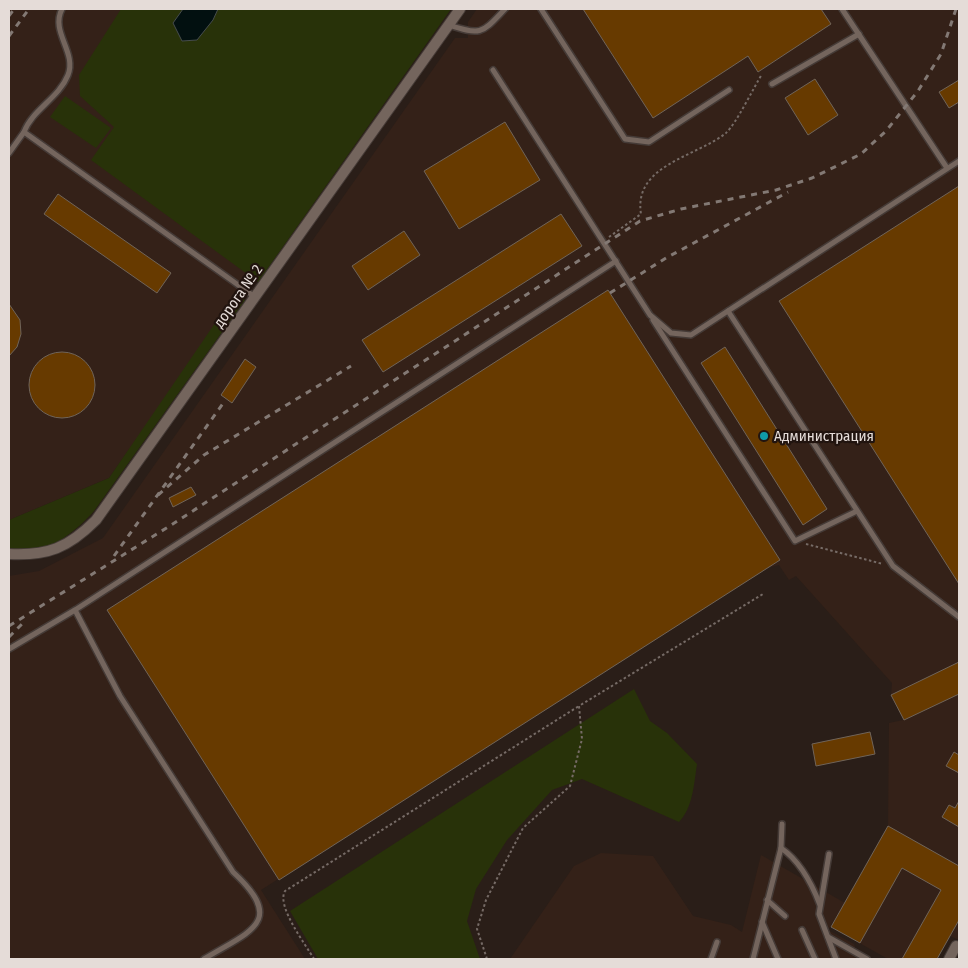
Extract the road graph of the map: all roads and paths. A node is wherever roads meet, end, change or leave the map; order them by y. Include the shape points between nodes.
1 (62, 9) edge
2 (460, 9) edge
3 (505, 9) edge
4 (541, 9) edge
5 (842, 9) edge
6 (448, 25) junction
7 (859, 34) junction
8 (492, 70) dead end
9 (762, 74) dead end
10 (772, 84) dead end
11 (729, 90) dead end
12 (24, 132) junction
13 (9, 153) edge
14 (959, 161) edge
15 (948, 168) junction
16 (603, 241) junction
17 (616, 261) junction
18 (255, 297) junction
19 (728, 311) junction
20 (650, 315) junction
21 (857, 511) junction
22 (795, 542) junction
23 (9, 554) edge
24 (893, 566) junction
25 (763, 594) dead end
26 (75, 610) junction
27 (959, 617) edge
28 (9, 649) edge
29 (579, 706) junction
30 (782, 824) dead end
31 (781, 848) junction
32 (829, 854) dead end
33 (767, 900) junction
34 (820, 906) junction
35 (785, 916) dead end
36 (762, 922) junction
37 (802, 930) dead end
38 (828, 937) junction
39 (717, 942) dead end
40 (958, 947) edge
41 (204, 959) edge
42 (314, 959) edge
43 (487, 959) edge
44 (711, 959) edge
45 (753, 959) edge
46 (778, 959) edge
47 (815, 959) edge
48 (836, 959) edge
49 (867, 959) edge
50 (949, 959) edge

1 - 12 lane via 58,25 69,58 69,75 27,124
2 - 6 street, дорога № 2
3 - 6 lane via 486,30 476,32
4 - 11 lane via 625,139 649,142
5 - 7 lane
6 - 18 street, дорога № 2
7 - 10 lane
7 - 15 lane
8 - 16 lane
9 - 16 path via 727,132 653,174 639,202 641,214
12 - 13 lane
12 - 18 lane
14 - 15 lane
15 - 19 lane
16 - 17 lane
17 - 20 lane
17 - 26 lane
18 - 23 street, дорога № 2 via 96,520 80,536 49,552
19 - 20 lane via 690,335 671,332
19 - 21 lane
20 - 22 lane
21 - 22 lane
21 - 24 lane
22 - 24 path
24 - 27 lane
25 - 29 path
26 - 28 lane
26 - 41 lane via 120,696 233,872 252,890 258,902 261,913 256,926
29 - 42 path via 284,891 283,906
29 - 43 path via 582,739 570,786 523,828 486,900 477,929
30 - 31 lane
31 - 33 lane
31 - 34 lane via 792,855
32 - 34 lane
33 - 35 lane
33 - 36 lane
34 - 38 lane via 819,914
36 - 45 lane
36 - 46 lane
37 - 47 lane
38 - 48 lane
38 - 49 lane
39 - 44 lane
40 - 50 street

